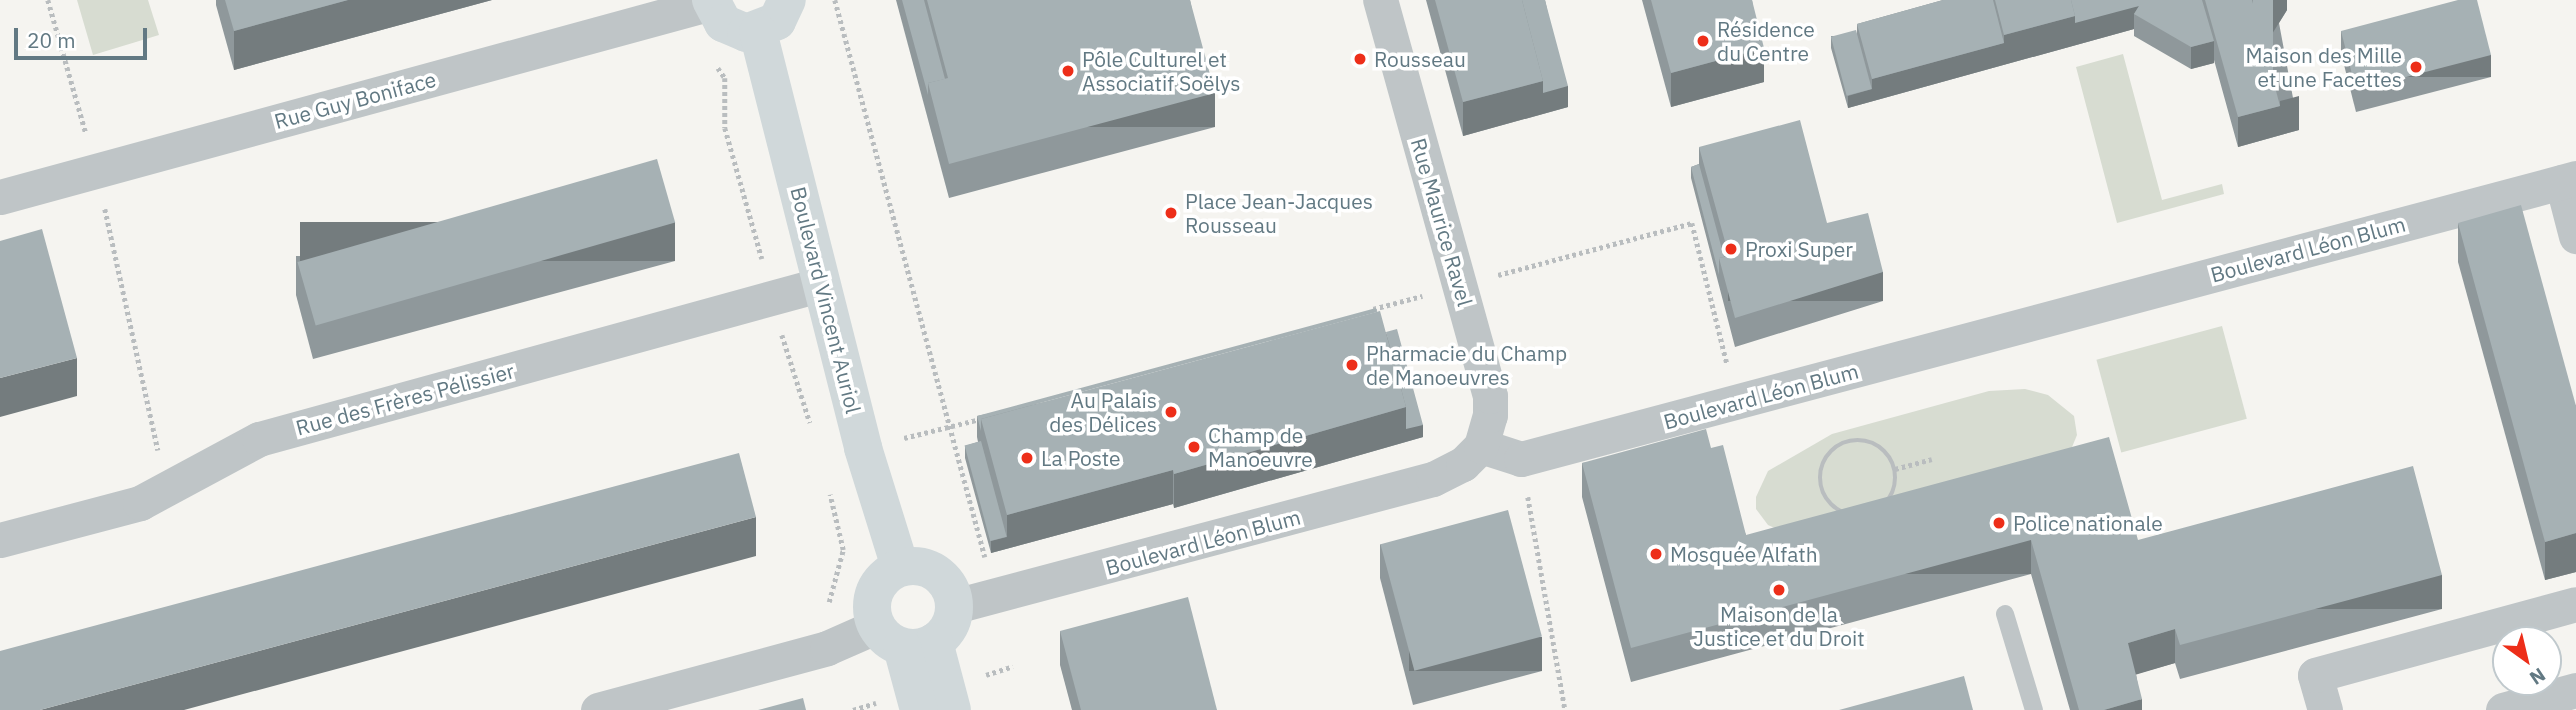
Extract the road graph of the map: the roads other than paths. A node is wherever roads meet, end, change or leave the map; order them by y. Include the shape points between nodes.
1 (787, 0) edge
2 (1380, 0) edge
3 (711, 1) edge
4 (758, 32) junction
5 (2569, 180) edge
6 (0, 197) edge
7 (2576, 236) edge
8 (822, 284) junction
9 (1482, 446) junction
10 (0, 540) edge
11 (900, 567) junction
12 (2576, 604) edge
13 (955, 606) junction
14 (2005, 614) dead end
15 (904, 638) junction
16 (2576, 690) edge
17 (597, 710) edge
18 (919, 710) edge
19 (952, 710) edge
20 (2034, 710) edge
21 (2325, 710) edge
22 (2503, 710) edge

1 - 4 street via 777,21
2 - 9 street, Rue Maurice Ravel via 1490,396
3 - 4 street via 716,14 734,30
3 - 6 street, Rue Guy Boniface
4 - 8 street, Boulevard Vincent Auriol
5 - 7 street
5 - 9 street, Boulevard Léon Blum via 1521,459
8 - 10 street, Rue des Frères Pélissier via 259,439 167,492
8 - 11 street, Boulevard Vincent Auriol via 863,448
9 - 13 street, Boulevard Léon Blum via 1456,468 1433,479
11 - 13 street via 926,566 938,573 953,593
11 - 15 street via 878,585 872,613
12 - 21 street via 2315,675
13 - 15 street via 950,627
14 - 20 lane
15 - 17 street via 827,648
15 - 18 street
15 - 19 street
16 - 22 street

